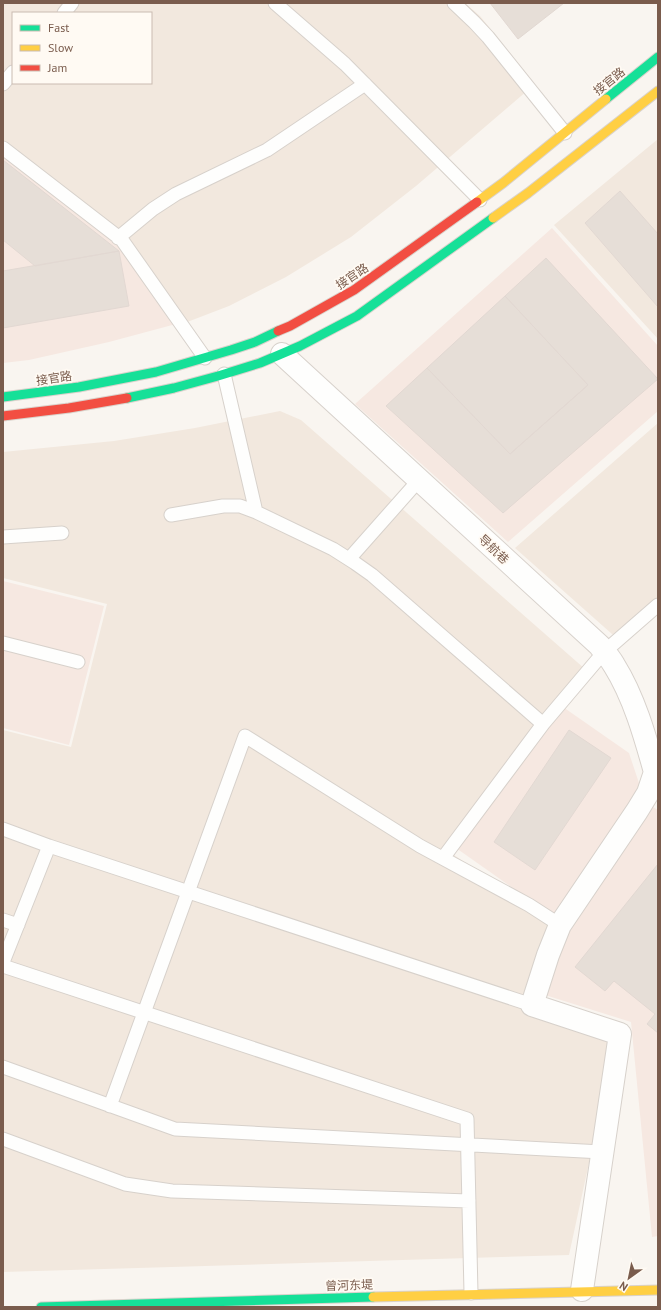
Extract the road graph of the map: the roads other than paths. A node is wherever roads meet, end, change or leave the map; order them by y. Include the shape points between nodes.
1 (72, 3) edge
2 (275, 3) edge
3 (454, 3) edge
4 (65, 12) edge
5 (658, 57) edge
6 (12, 73) edge
7 (3, 84) edge
8 (364, 84) junction
9 (658, 91) edge
10 (565, 133) junction
11 (3, 148) edge
12 (480, 200) junction
13 (118, 238) junction
14 (282, 354) junction
15 (205, 358) junction
16 (224, 374) junction
17 (3, 397) edge
18 (3, 416) edge
19 (419, 480) junction
20 (256, 512) junction
21 (171, 515) dead end
22 (62, 533) dead end
23 (3, 537) edge
24 (349, 558) junction
25 (658, 605) edge
26 (3, 643) edge
27 (604, 652) junction
28 (78, 662) dead end
29 (543, 724) junction
30 (657, 775) edge
31 (3, 830) edge
32 (49, 846) junction
33 (443, 858) junction
34 (188, 892) junction
35 (3, 920) edge
36 (18, 925) junction
37 (560, 925) junction
38 (3, 962) edge
39 (3, 966) edge
40 (532, 1005) junction
41 (144, 1013) junction
42 (3, 1066) edge
43 (110, 1106) junction
44 (3, 1139) edge
45 (468, 1145) junction
46 (602, 1152) junction
47 (469, 1201) junction
48 (582, 1290) junction
49 (658, 1290) edge
50 (498, 1293) junction
51 (471, 1294) junction
52 (42, 1307) edge
53 (499, 1307) edge

1 - 4 lane
2 - 8 lane via 345,64
3 - 10 lane via 488,37
5 - 10 main road, 接官路
6 - 7 lane
8 - 12 lane
8 - 13 lane via 267,150 176,194
9 - 14 main road via 528,193 363,312
10 - 12 main road, 接官路
11 - 13 lane
12 - 15 main road, 接官路 via 354,290 323,308 255,342
13 - 15 lane
14 - 16 main road
14 - 19 street, 导航巷
15 - 17 main road, 接官路 via 117,380
16 - 18 main road via 108,402
16 - 20 lane
19 - 24 lane
19 - 27 street, 导航巷
20 - 21 lane via 240,506 223,506
20 - 24 lane
22 - 23 lane
24 - 29 lane via 372,575
25 - 27 lane
26 - 28 lane
27 - 29 lane
27 - 30 street, 导航巷 via 614,664 630,698
29 - 33 lane
30 - 37 street via 637,811
31 - 32 lane
32 - 34 lane
32 - 36 lane
33 - 34 lane via 245,736
33 - 37 lane
34 - 40 lane
34 - 41 lane
35 - 36 lane
36 - 38 lane
37 - 40 street
39 - 41 lane
40 - 46 street via 620,1034
41 - 43 lane
41 - 45 lane via 467,1119
42 - 43 lane
43 - 45 lane via 175,1129
44 - 47 lane via 124,1184 172,1191
45 - 46 lane
45 - 47 lane
46 - 48 street
47 - 51 lane
48 - 49 main road, 曾河东堤
48 - 50 main road, 曾河东堤
50 - 51 main road, 曾河东堤
50 - 53 lane
51 - 52 main road, 曾河东堤

